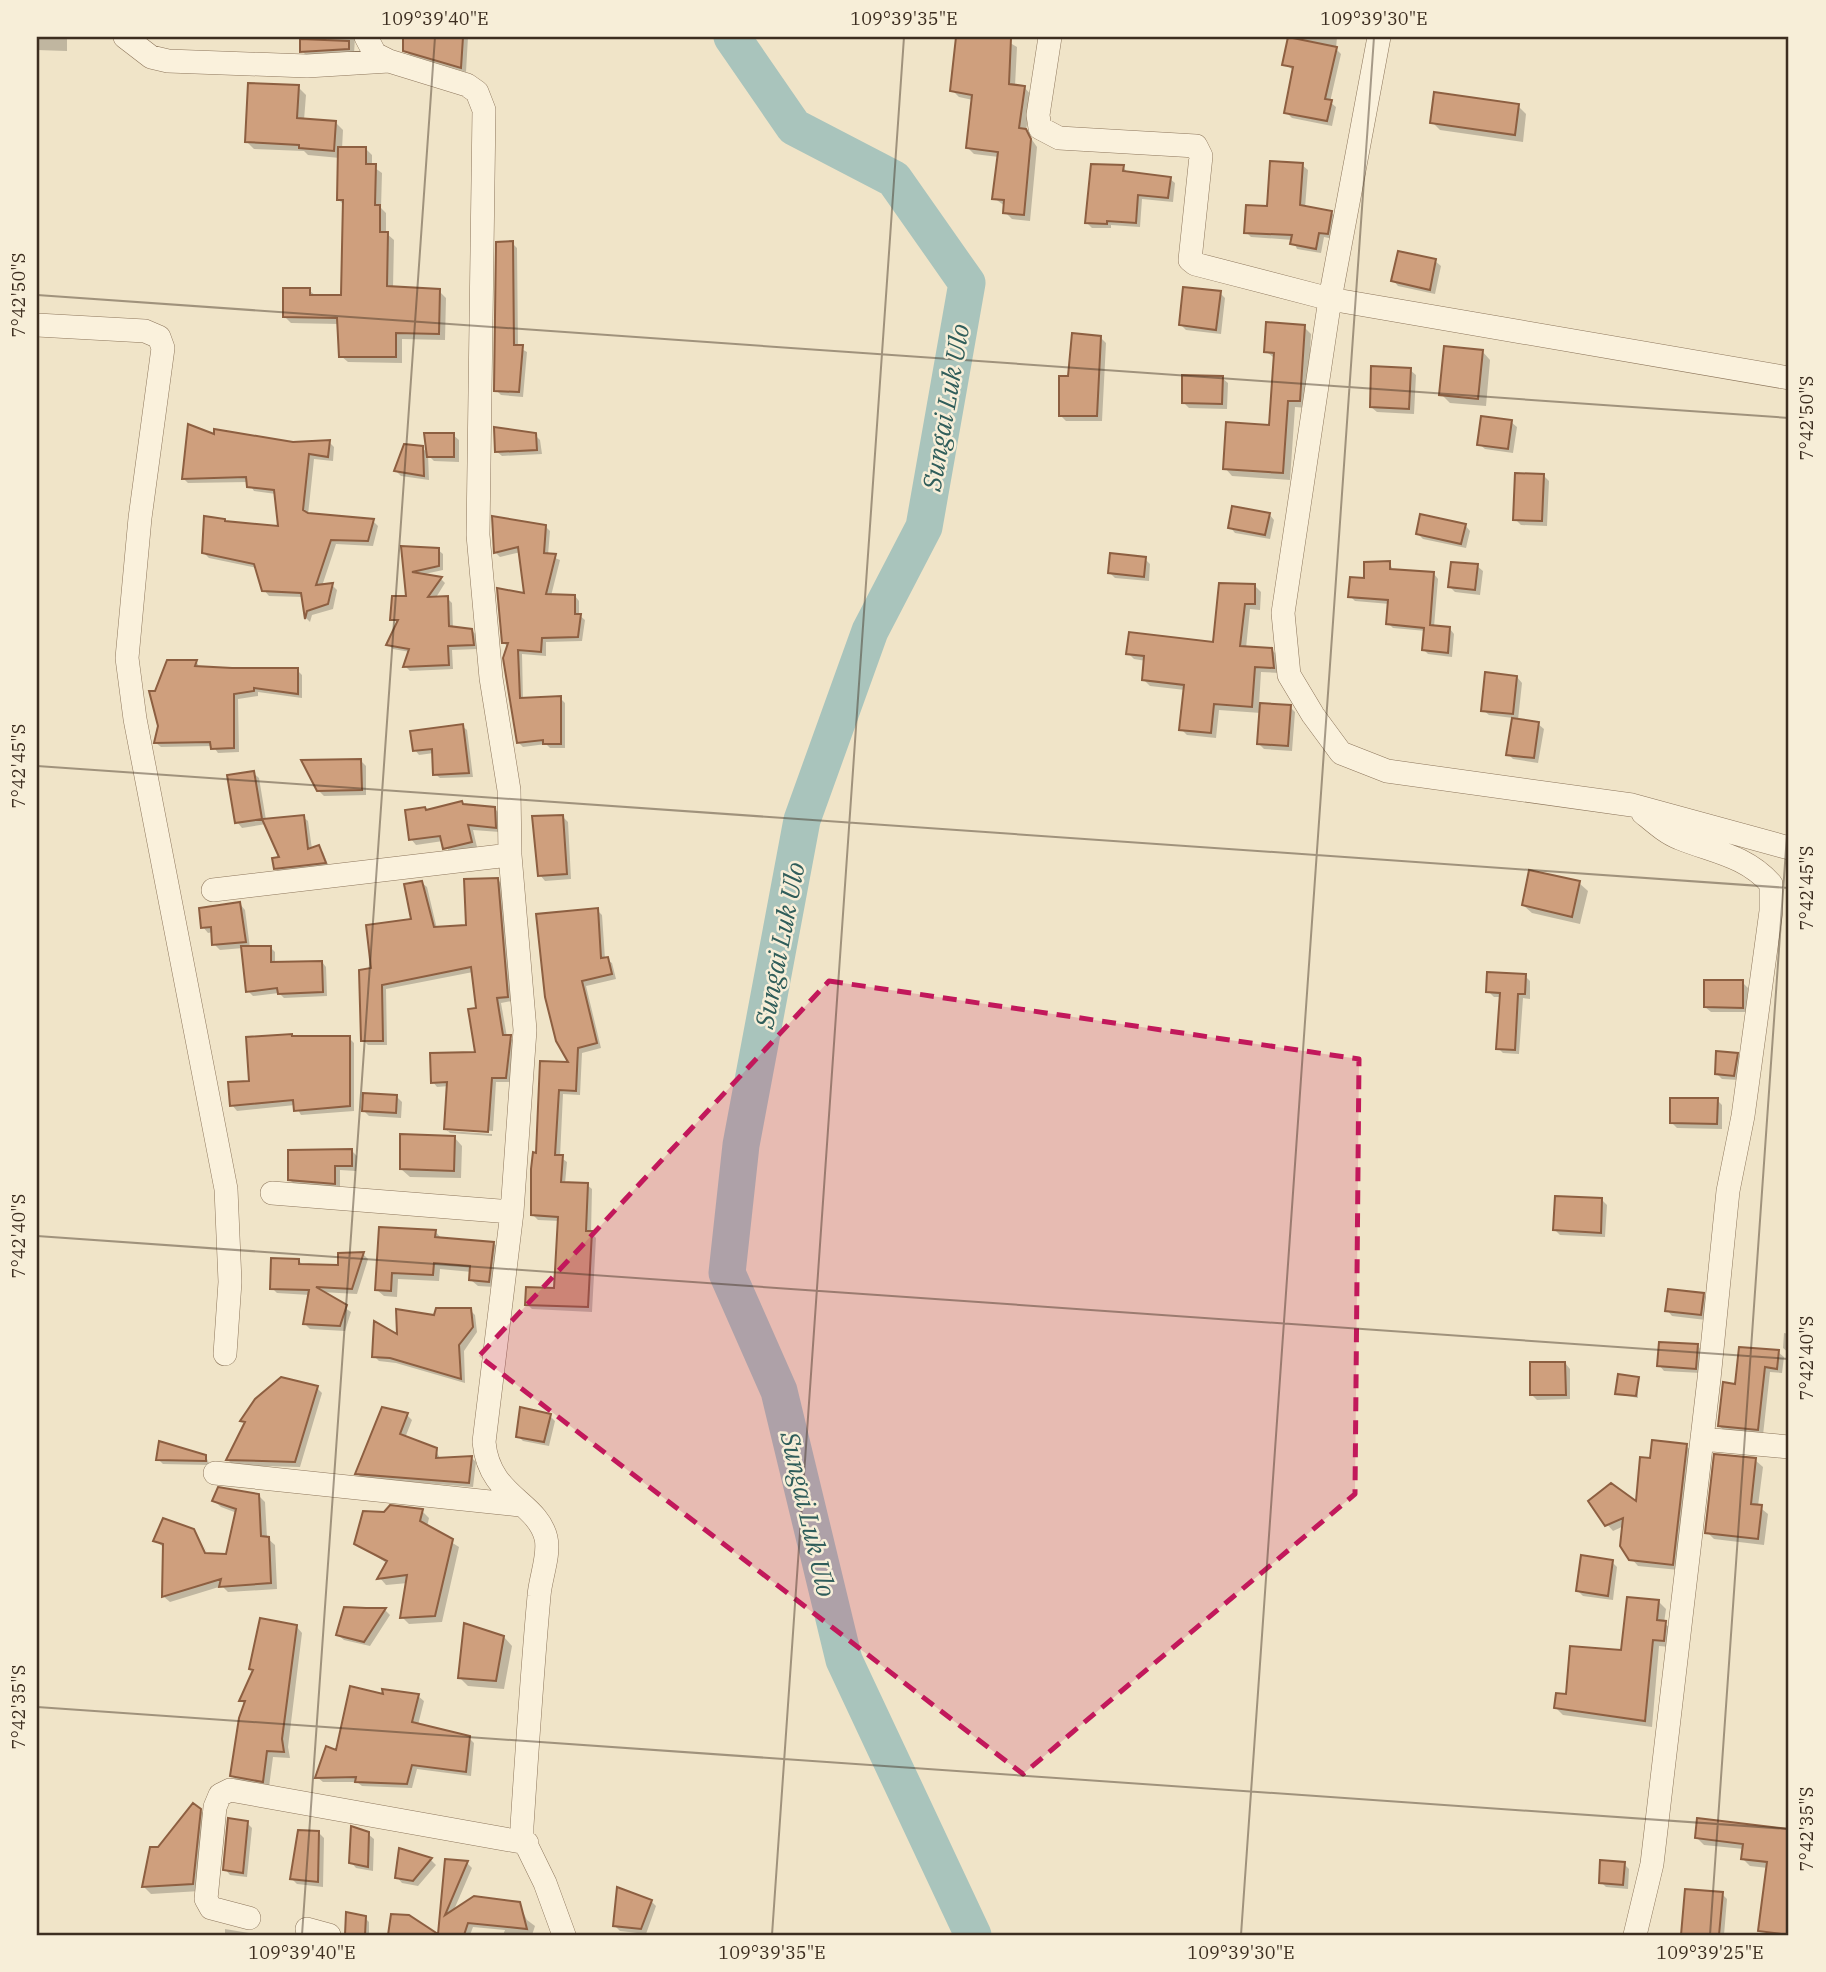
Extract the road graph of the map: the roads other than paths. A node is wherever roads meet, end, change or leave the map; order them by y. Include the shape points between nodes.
1 (125, 37) edge
2 (366, 37) edge
3 (1050, 37) edge
4 (1379, 37) edge
5 (388, 61) junction
6 (1331, 299) junction
7 (37, 325) edge
8 (1789, 378) edge
9 (1632, 805) junction
10 (1789, 848) edge
11 (510, 855) junction
12 (213, 890) dead end
13 (272, 1193) dead end
14 (512, 1212) junction
15 (225, 1354) dead end
16 (1702, 1439) junction
17 (1789, 1447) edge
18 (215, 1474) dead end
19 (520, 1505) junction
20 (527, 1843) junction
21 (249, 1918) dead end
22 (307, 1929) dead end
23 (329, 1935) edge
24 (564, 1935) edge
25 (1635, 1935) edge

1 - 5 street via 151,57 168,61 307,66
2 - 5 street via 374,54
3 - 6 street via 1040,128 1059,138 1196,146 1201,156 1190,260
4 - 6 street
5 - 11 street via 467,85 477,92 484,110 478,535 491,678 509,790
6 - 8 street
6 - 9 street via 1283,613 1289,675 1312,715 1341,753 1387,771
7 - 15 street via 145,331 159,337 163,348 127,658 226,1189 230,1282
9 - 10 street
9 - 16 street via 1679,838 1758,869 1771,884 1743,1116 1723,1229
11 - 12 street
11 - 14 street via 525,1030
13 - 14 street
14 - 19 street via 484,1443 486,1463
16 - 17 street
16 - 25 street via 1652,1864
18 - 19 street
19 - 20 street via 538,1522 547,1542 539,1592 522,1826
20 - 21 street via 230,1790 220,1795 215,1807 208,1905
20 - 24 street
22 - 23 street

